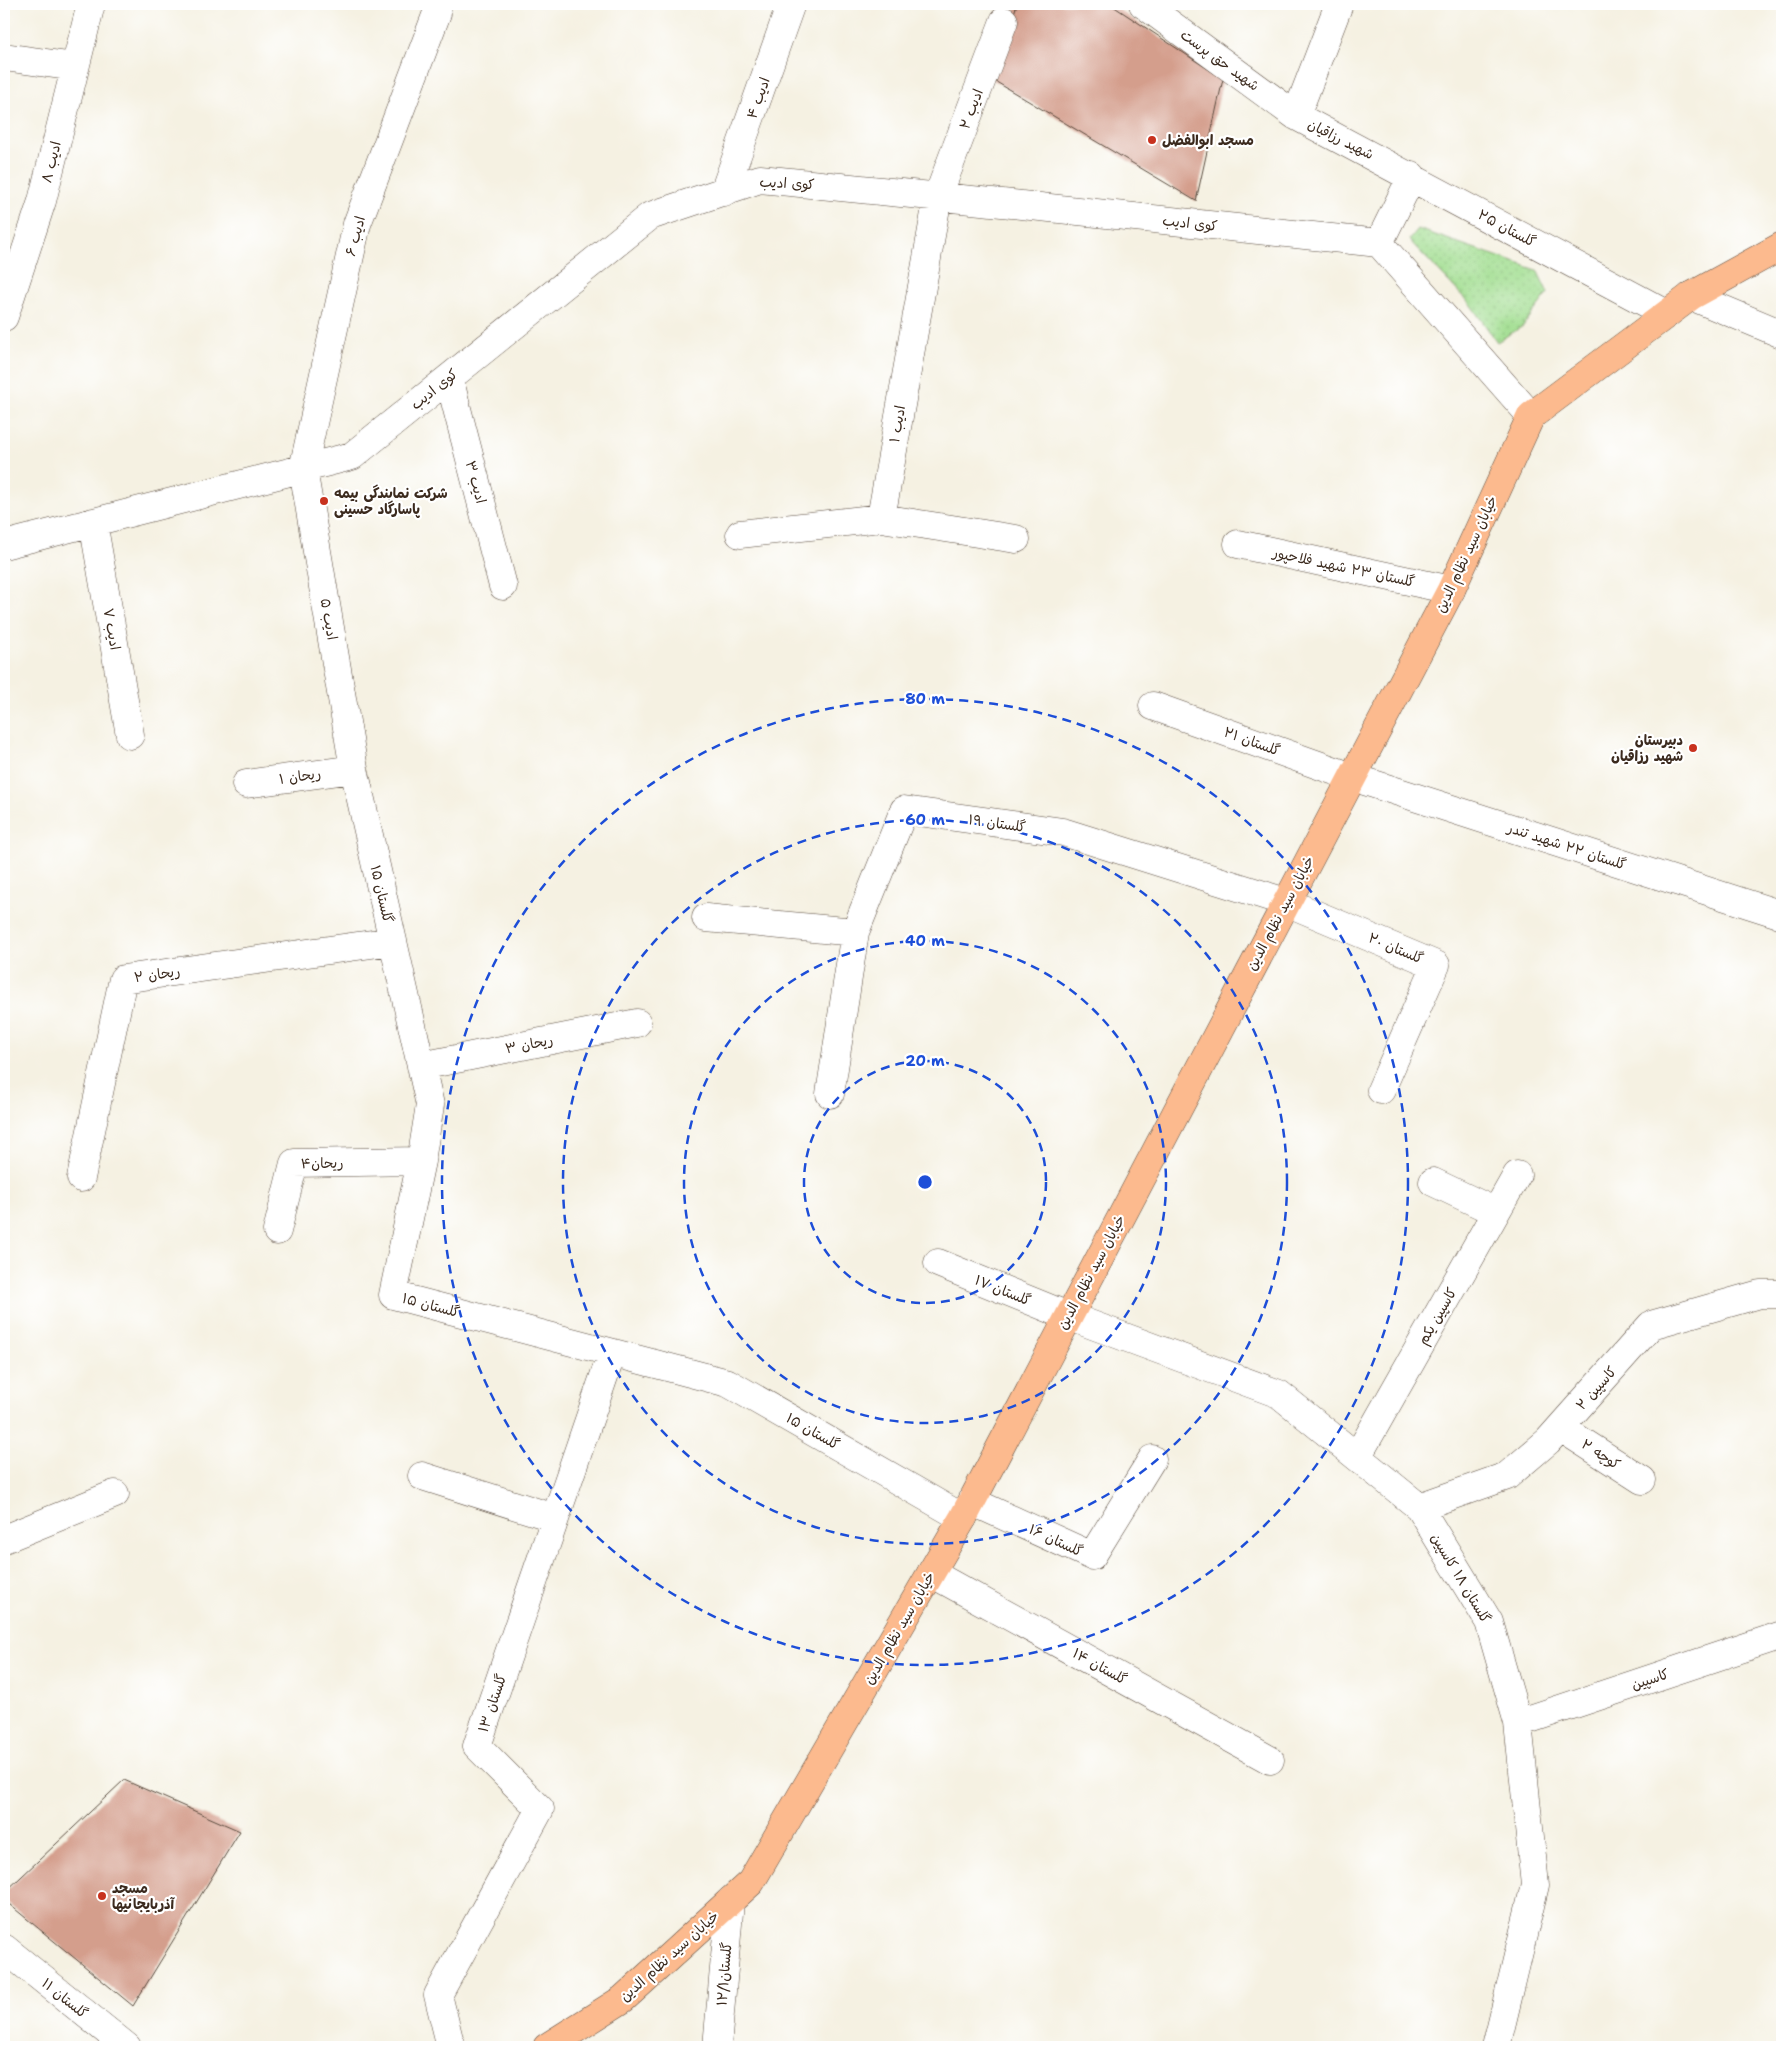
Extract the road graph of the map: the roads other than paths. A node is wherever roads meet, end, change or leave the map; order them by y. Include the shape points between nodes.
1 (90, 4) edge
2 (791, 4) edge
3 (1143, 4) edge
4 (1339, 4) edge
5 (437, 13) dead end
6 (1004, 21) dead end
7 (4, 57) edge
8 (75, 67) junction
9 (1296, 116) junction
10 (1412, 176) junction
11 (724, 192) junction
12 (938, 196) junction
13 (1380, 243) junction
14 (1782, 246) edge
15 (1691, 296) junction
16 (1667, 314) junction
17 (4, 317) edge
18 (1782, 334) edge
19 (449, 378) junction
20 (1531, 416) junction
21 (303, 469) junction
22 (881, 518) junction
23 (93, 522) junction
24 (740, 534) dead end
25 (1016, 539) dead end
26 (1238, 544) dead end
27 (4, 545) edge
28 (503, 586) dead end
29 (1451, 590) junction
30 (1152, 706) dead end
31 (130, 735) dead end
32 (354, 769) junction
33 (1352, 777) junction
34 (246, 784) dead end
35 (1286, 902) junction
36 (1782, 915) edge
37 (706, 918) dead end
38 (855, 932) junction
39 (393, 941) junction
40 (637, 1023) dead end
41 (421, 1066) junction
42 (1381, 1090) dead end
43 (830, 1094) dead end
44 (421, 1161) junction
45 (1517, 1175) dead end
46 (81, 1178) dead end
47 (1433, 1182) dead end
48 (1496, 1212) junction
49 (277, 1231) dead end
50 (938, 1263) dead end
51 (1782, 1294) edge
52 (1068, 1316) junction
53 (612, 1352) junction
54 (1560, 1428) junction
55 (1356, 1457) junction
56 (1152, 1459) dead end
57 (422, 1476) dead end
58 (1642, 1480) dead end
59 (114, 1494) dead end
60 (1418, 1507) junction
61 (967, 1510) junction
62 (556, 1518) junction
63 (4, 1538) edge
64 (931, 1573) junction
65 (1782, 1635) edge
66 (1518, 1723) junction
67 (1270, 1760) dead end
68 (730, 1901) junction
69 (4, 1948) edge
70 (127, 2047) edge
71 (451, 2047) edge
72 (547, 2047) edge
73 (717, 2047) edge
74 (1496, 2047) edge

1 - 8 street, ادیب ۸
2 - 11 street, ادیب ۴
3 - 9 street, شهید حق پرست
4 - 9 street, شهید رزاقیان
5 - 21 street, ادیب ۶ via 357,224
6 - 12 street, ادیب ۲
7 - 8 street
8 - 17 street, ادیب ۸ via 42,201
9 - 10 street, شهید رزاقیان
10 - 13 street
10 - 16 street, گلستان ۲۵
11 - 12 street, کوی ادیب via 760,179
11 - 19 street, کوی ادیب via 650,216
12 - 13 street, کوی ادیب
12 - 22 street, ادیب ۱
13 - 20 street
14 - 15 main road
15 - 16 main road
15 - 18 street
16 - 20 main road
19 - 21 street, کوی ادیب via 352,456
19 - 28 street, ادیب ۳
20 - 29 main road, خیابان سید نظام الدین
21 - 23 street, کوی ادیب
21 - 32 street, ادیب ۵
22 - 24 street
22 - 25 street
23 - 27 street, کوی ادیب
23 - 31 street, ادیب ۷
26 - 29 street, گلستان ۲۳ شهید فلاحپور
29 - 33 main road, خیابان سید نظام الدین
30 - 33 street, گلستان ۲۱
32 - 34 street, ریحان ۱
32 - 39 street, گلستان ۱۵
33 - 35 main road, خیابان سید نظام الدین
33 - 36 street, گلستان ۲۲ شهید تندر
35 - 38 street, گلستان ۱۹ via 1063,832 904,810
35 - 42 street, گلستان ۲۰ via 1436,965
35 - 52 main road, خیابان سید نظام الدین
37 - 38 street
38 - 43 street, گلستان ۱۹
39 - 41 street, گلستان ۱۵
39 - 46 street, ریحان ۲ via 123,978
40 - 41 street, ریحان ۳
41 - 44 street, گلستان ۱۵ via 430,1104
44 - 49 street, ریحان۴ via 294,1163
44 - 53 street, گلستان ۱۵ via 393,1295
45 - 48 street, کاسپین یکم
47 - 48 street
48 - 55 street, کاسپین یکم
50 - 52 street, گلستان ۱۷
51 - 54 street, کاسپین ۲ via 1760,1294 1651,1325
52 - 55 street, گلستان ۱۸ کاسپین via 1279,1394
52 - 61 main road, خیابان سید نظام الدین
53 - 61 street, گلستان ۱۵ via 728,1383
53 - 62 street, گلستان ۱۳
54 - 58 street, کوچه ۲
54 - 60 street, کاسپین ۲ via 1507,1476
55 - 60 street, گلستان ۱۸ کاسپین
56 - 61 street, گلستان ۱۶ via 1092,1556
57 - 62 street
59 - 63 street
60 - 66 street, گلستان ۱۸ کاسپین via 1489,1622
61 - 64 main road, خیابان سید نظام الدین
62 - 71 street, گلستان ۱۳ via 477,1746 540,1809 438,1995
64 - 67 street, گلستان ۱۴
64 - 68 main road, خیابان سید نظام الدین via 751,1882
65 - 66 street, کاسپین
66 - 74 street, گلستان ۱۸ کاسپین via 1536,1884
68 - 72 main road, خیابان سید نظام الدین via 623,1999
68 - 73 street, گلستان۱۲/۱
69 - 70 street, گلستان ۱۱

